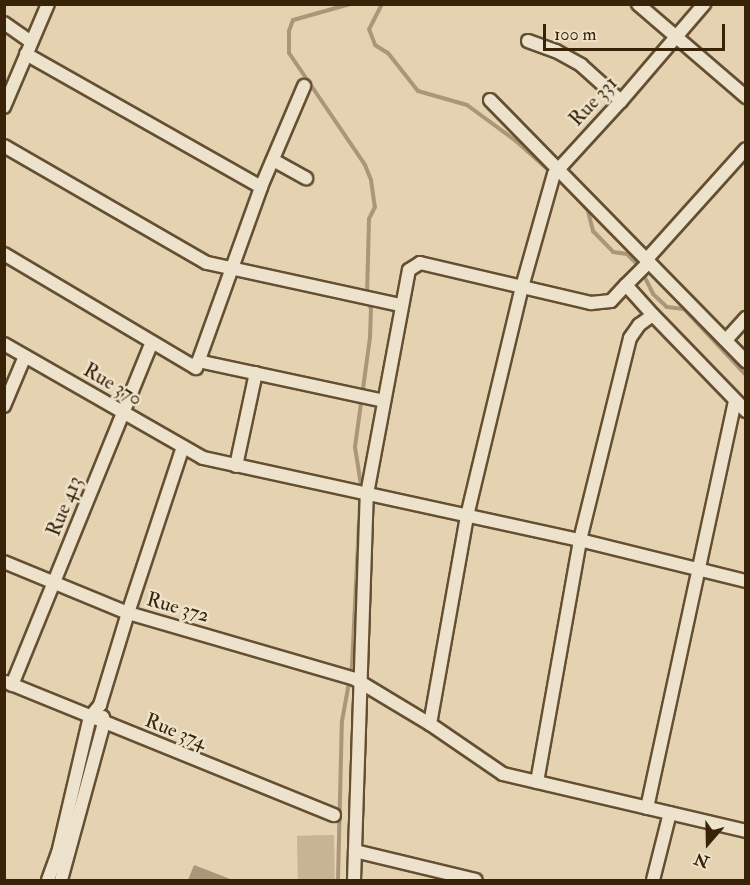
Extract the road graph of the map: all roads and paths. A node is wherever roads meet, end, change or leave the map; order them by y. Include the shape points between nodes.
1 (48, 4) edge
2 (638, 4) edge
3 (704, 4) edge
4 (4, 23) edge
5 (677, 38) junction
6 (528, 41) dead end
7 (31, 42) junction
8 (26, 54) junction
9 (304, 86) dead end
10 (746, 97) edge
11 (490, 100) dead end
12 (621, 101) junction
13 (4, 106) edge
14 (4, 146) edge
15 (746, 149) edge
16 (273, 160) junction
17 (555, 171) junction
18 (306, 178) dead end
19 (261, 187) junction
20 (4, 254) edge
21 (648, 261) junction
22 (231, 269) junction
23 (626, 285) junction
24 (522, 287) junction
25 (400, 305) junction
26 (653, 315) junction
27 (746, 318) edge
28 (726, 340) junction
29 (152, 342) junction
30 (4, 344) edge
31 (25, 356) junction
32 (198, 361) junction
33 (746, 361) edge
34 (255, 374) junction
35 (384, 401) junction
36 (735, 401) junction
37 (4, 406) edge
38 (746, 411) edge
39 (123, 412) junction
40 (183, 447) junction
41 (236, 466) junction
42 (367, 494) junction
43 (467, 516) junction
44 (580, 540) junction
45 (4, 562) edge
46 (697, 570) junction
47 (746, 581) edge
48 (54, 582) junction
49 (128, 613) junction
50 (353, 679) junction
51 (8, 683) edge
52 (100, 705) junction
53 (90, 717) junction
54 (104, 723) junction
55 (430, 724) junction
56 (537, 782) junction
57 (647, 808) junction
58 (670, 813) junction
59 (334, 815) dead end
60 (746, 831) edge
61 (355, 851) junction
62 (48, 880) edge
63 (61, 880) edge
64 (354, 880) edge
65 (476, 880) edge
66 (653, 880) edge

1 - 7 street
2 - 5 street
3 - 5 street, Rue 331
4 - 7 street
5 - 10 street
5 - 12 street, Rue 331
6 - 12 street via 581,65
7 - 8 street
8 - 13 street
8 - 19 street
9 - 16 street
11 - 17 street
12 - 17 street, Rue 331
14 - 22 street via 207,263
15 - 21 street
16 - 18 street
16 - 19 street
17 - 21 street
17 - 24 street
19 - 22 street
20 - 29 street
21 - 23 street
21 - 28 street
22 - 25 street
22 - 32 street
23 - 24 street via 611,301 591,303
23 - 26 street
24 - 25 street via 420,263 409,270
24 - 43 street
25 - 35 street
26 - 36 street
26 - 44 street via 630,338
27 - 28 street
28 - 33 street
29 - 32 street via 196,368
29 - 39 street, Rue 413
30 - 31 street, Rue 370
31 - 37 street
31 - 39 street, Rue 370
32 - 34 street
34 - 35 street
34 - 41 street
35 - 42 street
36 - 38 street
36 - 46 street
39 - 40 street, Rue 370
39 - 48 street, Rue 413
40 - 41 street, Rue 370 via 203,458
40 - 49 street
41 - 42 street, Rue 370
42 - 43 street, Rue 370
42 - 50 street
43 - 44 street, Rue 370
43 - 55 street
44 - 46 street, Rue 370
44 - 56 street
45 - 48 street, Rue 372
46 - 47 street, Rue 370
46 - 57 street
48 - 49 street, Rue 372
48 - 51 street, Rue 413
49 - 50 street, Rue 372
49 - 52 street
50 - 55 street, Rue 372
50 - 61 street
51 - 53 street, Rue 374
52 - 53 street
52 - 54 street
53 - 54 street, Rue 374
53 - 62 street
54 - 59 street, Rue 374
54 - 63 street
55 - 56 street, Rue 372 via 503,774
56 - 57 street, Rue 372
57 - 58 street, Rue 372
58 - 60 street, Rue 372
58 - 66 street
61 - 64 street
61 - 65 street

